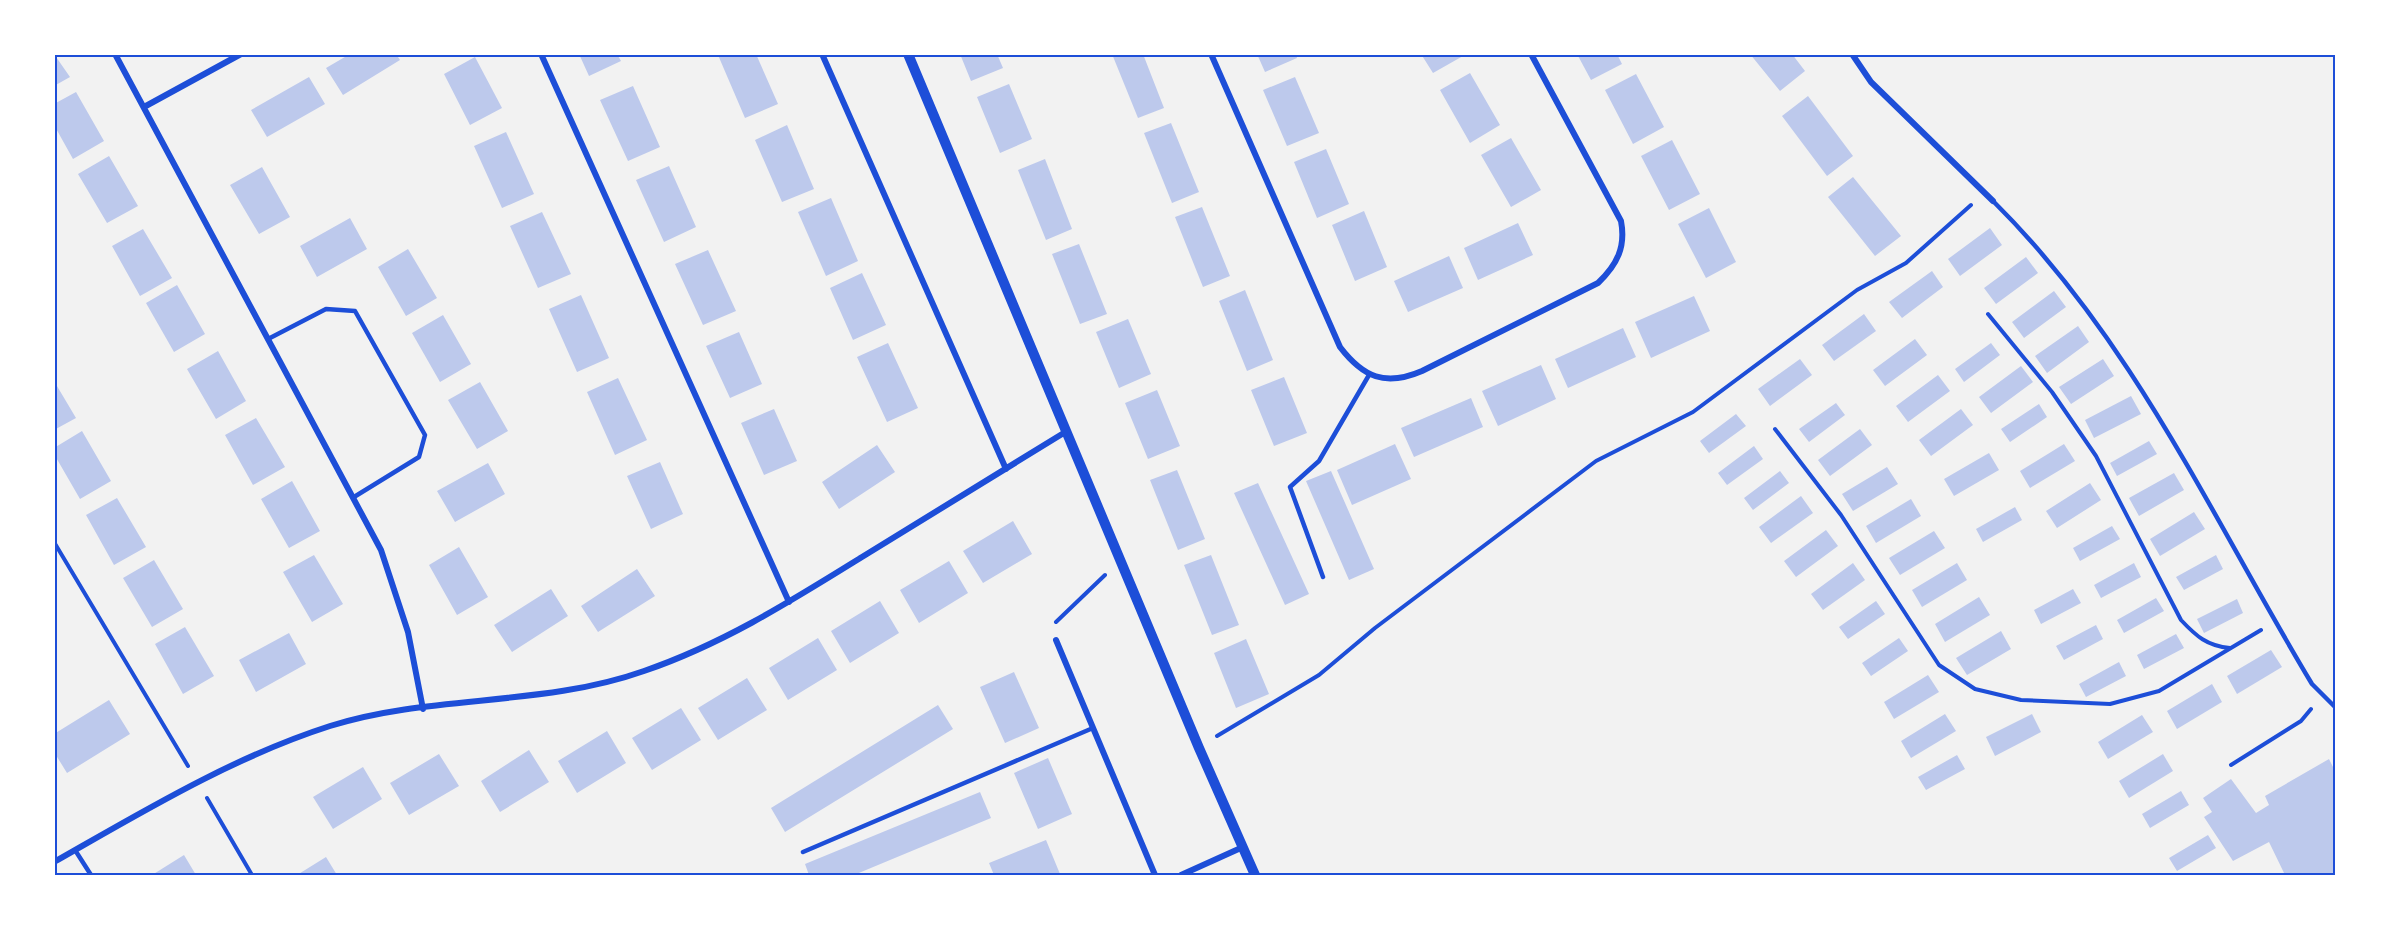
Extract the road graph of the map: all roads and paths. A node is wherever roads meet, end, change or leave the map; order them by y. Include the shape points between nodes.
1 (115, 54) edge
2 (241, 54) edge
3 (541, 54) edge
4 (822, 54) edge
5 (908, 54) edge
6 (1211, 54) edge
7 (1531, 54) edge
8 (1852, 54) edge
9 (144, 107) junction
10 (1984, 193) junction
11 (1993, 201) joint
12 (1988, 314) dead end
13 (270, 338) junction
14 (1369, 375) junction
15 (1775, 429) dead end
16 (1068, 430) junction
17 (1006, 469) junction
18 (354, 497) junction
19 (54, 542) edge
20 (1120, 560) junction
21 (1323, 577) dead end
22 (789, 602) junction
23 (2274, 621) junction
24 (1056, 640) joint
25 (2231, 648) junction
26 (2312, 684) junction
27 (2335, 707) edge
28 (423, 709) junction
29 (1093, 728) junction
30 (1199, 748) junction
31 (2231, 765) dead end
32 (198, 783) junction
33 (1243, 847) junction
34 (75, 850) junction
35 (803, 852) dead end
36 (54, 862) edge
37 (91, 875) edge
38 (252, 875) edge
39 (1155, 875) edge
40 (1181, 875) edge
41 (1255, 875) edge

1 - 9 street
2 - 9 street
3 - 22 street
4 - 17 street
5 - 16 street
6 - 14 street via 1340,347 1354,365
7 - 14 street via 1621,221 1624,237 1612,270 1598,283 1410,376
8 - 10 street via 1871,81
9 - 13 street
10 - 11 street
10 - 30 path via 1906,263 1857,290 1693,412 1596,461 1319,675
11 - 23 lane via 2081,301 2135,377
12 - 25 path via 2052,392 2096,456 2181,620 2200,640
13 - 18 street
13 - 18 lane via 326,309 356,311 425,435 419,457
14 - 21 lane via 1319,461 1290,487
15 - 25 path via 1841,515 1939,665 1975,689 2021,700 2110,704 2159,691
16 - 17 street
16 - 20 street
17 - 22 street
18 - 28 street via 381,550 408,632
19 - 32 path
20 - 24 path via 1050,627
20 - 30 street
22 - 28 street via 712,645 642,672 577,690
23 - 25 path
23 - 26 lane
24 - 29 street
26 - 27 lane
26 - 31 path via 2316,704 2301,721
28 - 32 street via 331,726
29 - 35 lane
29 - 39 street
30 - 33 street
32 - 34 street
32 - 38 path
33 - 40 street
33 - 41 street
34 - 36 street
34 - 37 lane

